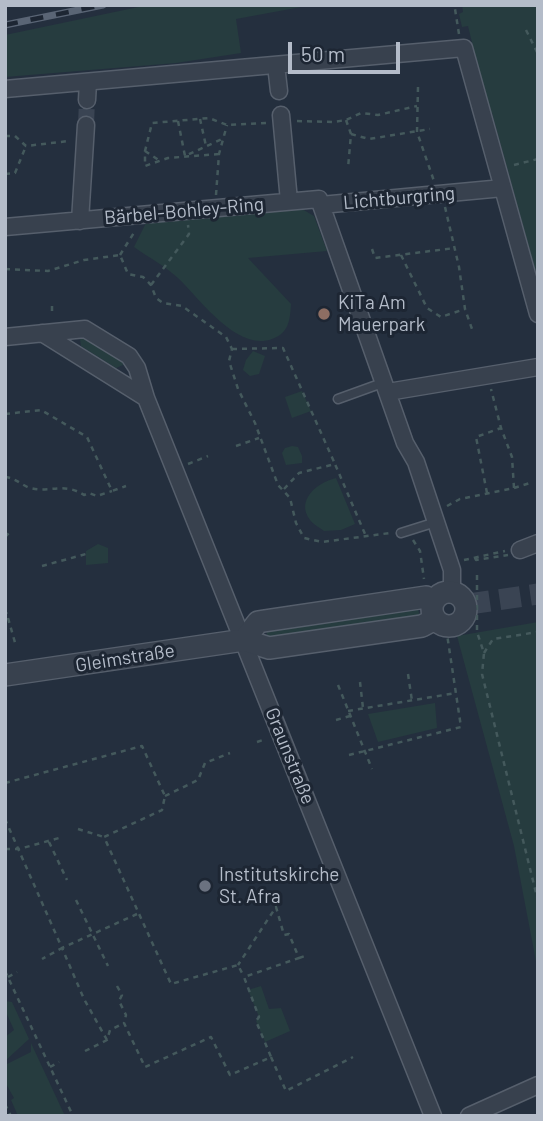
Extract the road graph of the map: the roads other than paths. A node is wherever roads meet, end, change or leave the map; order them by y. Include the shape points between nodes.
1 (276, 65) junction
2 (88, 82) junction
3 (5, 89) edge
4 (279, 91) dead end
5 (87, 100) tunnel mouth
6 (281, 119) road end
7 (86, 131) tunnel mouth
8 (503, 188) junction
9 (289, 201) junction
10 (321, 205) junction
11 (80, 221) junction
12 (5, 227) edge
13 (538, 314) edge
14 (42, 334) junction
15 (5, 337) edge
16 (538, 367) edge
17 (387, 387) junction
18 (146, 398) junction
19 (338, 398) dead end
20 (436, 522) junction
21 (401, 533) road end
22 (538, 543) edge
23 (515, 550) road end
24 (450, 609) joint
25 (244, 640) junction
26 (5, 675) edge
27 (538, 1085) edge
28 (433, 1116) edge
29 (469, 1116) edge

1 - 2 street
1 - 4 street
1 - 8 street via 464,48
2 - 3 street
2 - 5 street
6 - 9 street, Bärbel-Bohley-Ring
7 - 11 street, Bärbel-Bohley-Ring
8 - 10 street, Lichtburgring
8 - 13 street
9 - 10 street, Bärbel-Bohley-Ring via 319,199
9 - 11 street, Bärbel-Bohley-Ring
10 - 17 street, Lichtburgring
11 - 12 street, Bärbel-Bohley-Ring
14 - 15 street, Graunstraße
14 - 18 street
14 - 18 street, Graunstraße via 90,331 129,356
16 - 17 street
17 - 19 lane
17 - 20 street, Lichtburgring
18 - 25 street, Graunstraße
20 - 21 lane
20 - 24 street, Lichtburgring via 452,570
22 - 23 street
24 - 25 street, Gleimstraße via 426,597 264,621
25 - 26 street, Gleimstraße
25 - 28 street, Graunstraße
27 - 29 street

